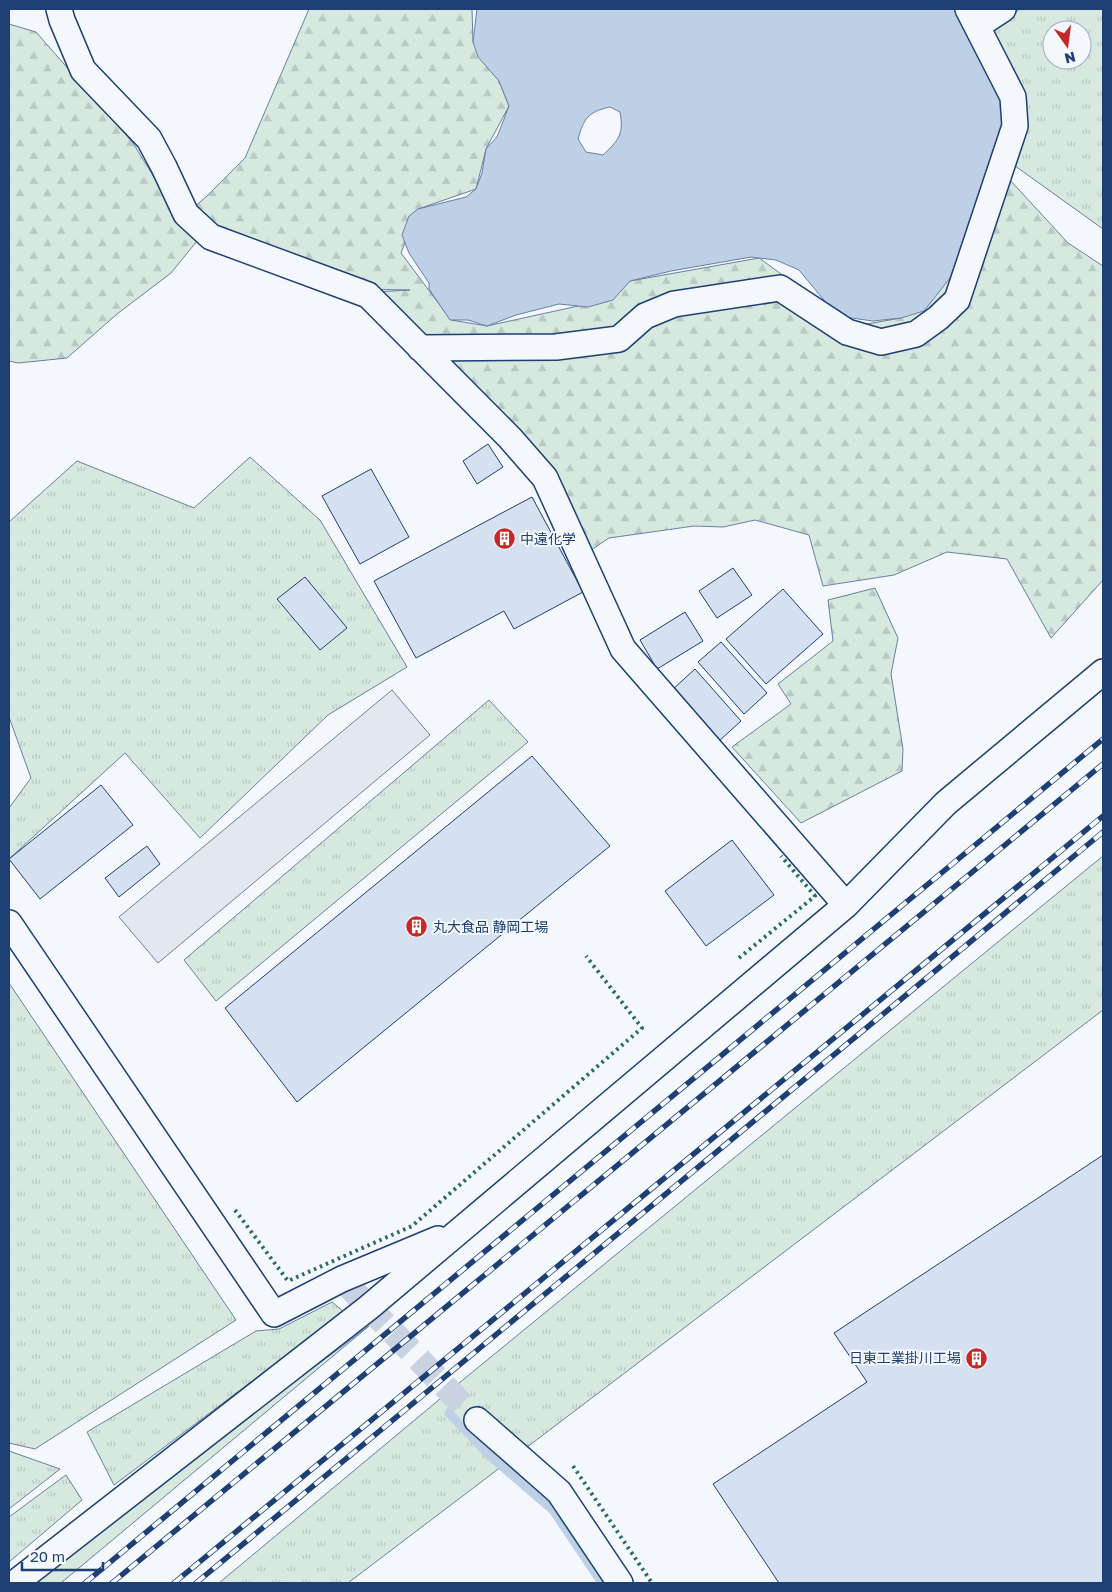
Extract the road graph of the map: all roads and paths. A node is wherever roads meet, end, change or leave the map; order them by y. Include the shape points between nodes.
1 (59, 9) edge
2 (1003, 9) edge
3 (973, 17) edge
4 (420, 348) junction
5 (1103, 672) edge
6 (846, 905) junction
7 (9, 923) edge
8 (461, 1229) junction
9 (477, 1420) tunnel mouth
10 (14, 1583) edge
11 (620, 1583) edge

1 - 4 street via 83,70 149,139 186,214 198,226 211,237 368,295
2 - 3 street
3 - 4 street via 1013,97 1015,126 957,300 916,334 881,342 848,332 780,288 674,304 645,316 619,339 556,347
4 - 6 street via 545,478 623,649
5 - 6 street via 946,804
6 - 8 street
7 - 8 street via 274,1314 342,1279
8 - 10 street via 368,1308
9 - 11 street via 559,1492

